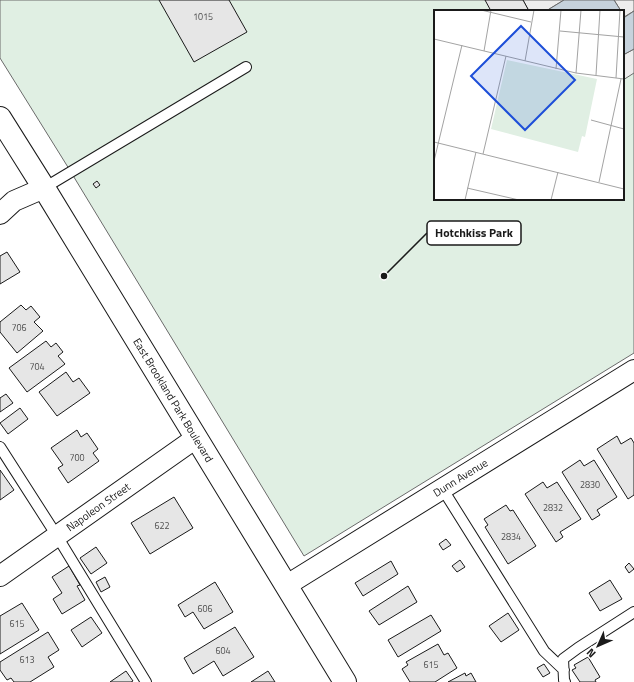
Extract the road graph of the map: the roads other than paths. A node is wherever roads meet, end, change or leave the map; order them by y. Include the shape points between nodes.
1 (246, 67) dead end
2 (0, 118) edge
3 (44, 188) junction
4 (0, 214) edge
5 (634, 370) edge
6 (196, 438) junction
7 (0, 447) edge
8 (442, 488) junction
9 (57, 536) junction
10 (0, 576) edge
11 (286, 585) junction
12 (634, 612) edge
13 (564, 670) junction
14 (146, 682) edge
15 (345, 682) edge
16 (565, 682) edge

1 - 3 lane
2 - 3 main road, East Brookland Park Boulevard
3 - 4 street via 14,201
3 - 6 main road, East Brookland Park Boulevard
5 - 8 street, Dunn Avenue
6 - 9 street, Napoleon Street
6 - 11 main road, East Brookland Park Boulevard
7 - 9 lane
8 - 11 street, Dunn Avenue
8 - 13 lane via 544,650
9 - 10 street, Napoleon Street
9 - 14 lane
11 - 15 main road, East Brookland Park Boulevard
12 - 13 lane via 563,659
13 - 16 lane

